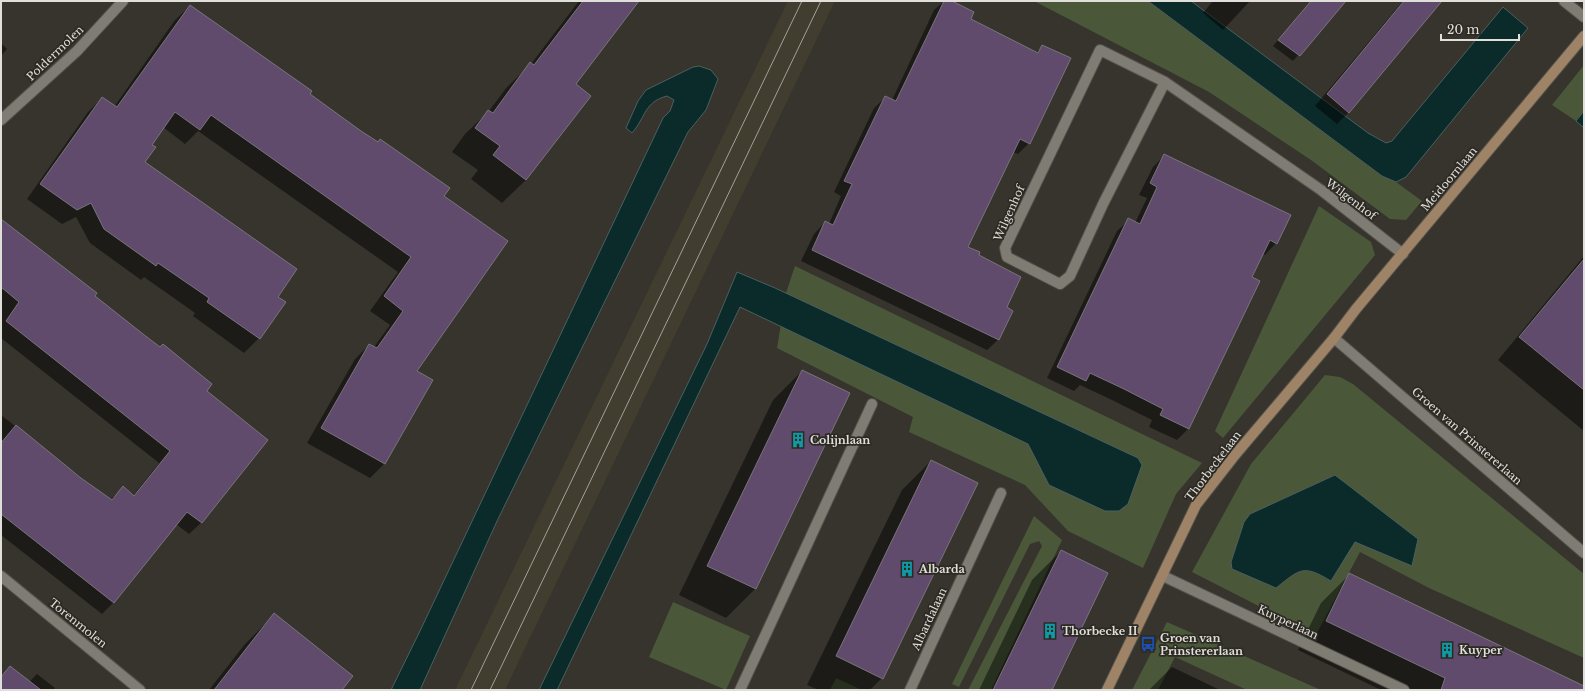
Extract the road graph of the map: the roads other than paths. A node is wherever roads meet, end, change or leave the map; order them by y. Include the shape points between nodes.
1 (123, 1) edge
2 (1564, 1) edge
3 (1584, 17) edge
4 (1584, 36) edge
5 (1164, 82) junction
6 (1, 120) edge
7 (1403, 254) junction
8 (1334, 338) junction
9 (872, 404) dead end
10 (1001, 493) dead end
11 (1584, 552) edge
12 (1, 576) edge
13 (1163, 576) junction
14 (140, 690) edge
15 (740, 690) edge
16 (910, 690) edge
17 (1107, 690) edge
18 (1404, 690) edge

1 - 6 street, Poldermolen via 77,51
2 - 3 street
4 - 7 street, Meidoornlaan
5 - 5 street, Wilgenhof via 1100,50 1005,248 1007,258 1060,284 1070,276
5 - 7 street, Wilgenhof via 1321,190
7 - 8 street, Meidoornlaan
8 - 11 street, Groen van Prinstererlaan
8 - 13 street, Thorbeckelaan via 1196,505
9 - 15 street
10 - 16 street, Albardalaan
12 - 14 street, Torenmolen
13 - 17 street, Thorbeckelaan
13 - 18 street, Kuyperlaan

